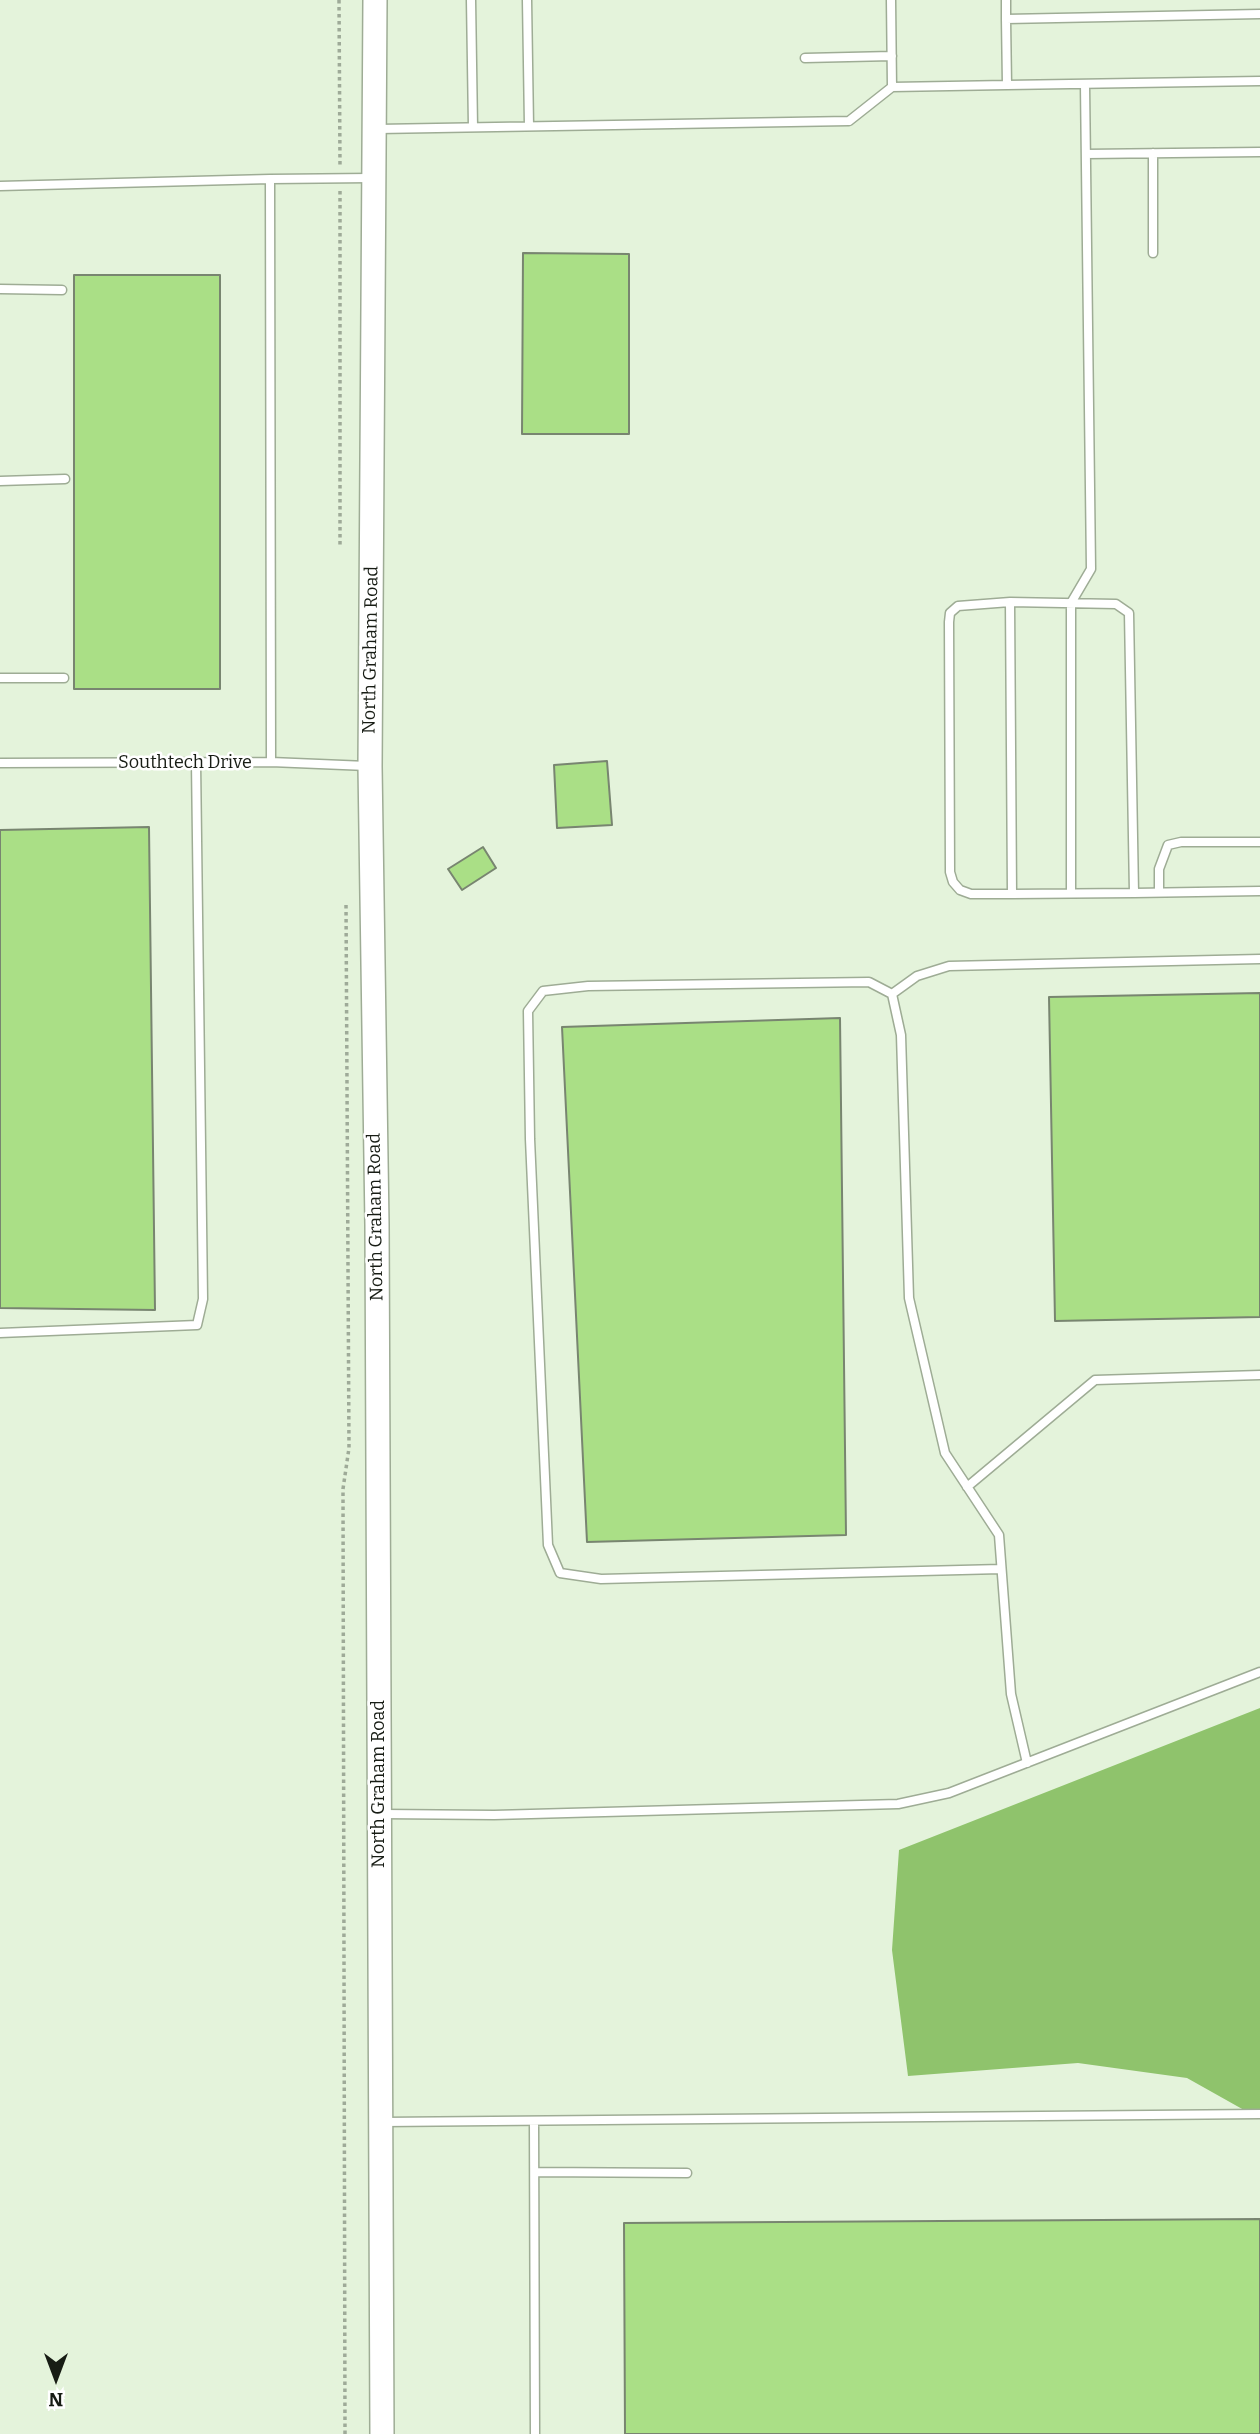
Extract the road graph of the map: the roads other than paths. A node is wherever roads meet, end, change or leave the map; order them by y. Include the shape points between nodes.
1 (375, 0) edge
2 (471, 0) edge
3 (527, 0) edge
4 (891, 0) edge
5 (1006, 0) edge
6 (1260, 14) edge
7 (1006, 19) junction
8 (892, 56) junction
9 (805, 58) dead end
10 (1260, 80) edge
11 (1007, 85) junction
12 (1085, 85) junction
13 (892, 87) junction
14 (529, 126) junction
15 (473, 127) junction
16 (374, 129) junction
17 (1260, 152) edge
18 (1153, 153) junction
19 (1086, 154) junction
20 (374, 178) junction
21 (270, 179) junction
22 (0, 186) edge
23 (1153, 253) dead end
24 (0, 289) edge
25 (62, 290) dead end
26 (65, 479) dead end
27 (0, 481) edge
28 (1010, 602) junction
29 (1071, 603) junction
30 (0, 678) edge
31 (64, 678) dead end
32 (196, 762) junction
33 (271, 762) junction
34 (0, 763) edge
35 (370, 766) junction
36 (1260, 842) edge
37 (1260, 891) edge
38 (1134, 892) junction
39 (1159, 892) junction
40 (1071, 893) junction
41 (1012, 894) junction
42 (1260, 958) edge
43 (892, 994) junction
44 (0, 1333) edge
45 (1260, 1375) edge
46 (967, 1487) junction
47 (1001, 1569) junction
48 (1260, 1672) edge
49 (1027, 1763) junction
50 (379, 1814) junction
51 (1260, 2114) edge
52 (534, 2121) junction
53 (380, 2122) junction
54 (535, 2172) junction
55 (687, 2173) dead end
56 (382, 2434) edge
57 (535, 2434) edge

1 - 16 street, North Graham Road
2 - 15 lane
3 - 14 lane
4 - 8 lane
5 - 7 lane
6 - 7 lane
7 - 11 lane
8 - 9 lane
8 - 13 lane
10 - 12 lane
11 - 12 lane
11 - 13 lane
12 - 19 lane
13 - 14 lane via 849,121
14 - 15 lane
15 - 16 lane
16 - 20 street, North Graham Road
17 - 18 lane
18 - 19 lane
18 - 23 lane
19 - 29 lane via 1091,569
20 - 21 lane
20 - 35 street, North Graham Road
21 - 22 lane
21 - 33 lane
24 - 25 lane
26 - 27 lane
28 - 29 lane
28 - 41 lane
28 - 41 lane via 958,606 950,613 950,858 953,882 960,890
29 - 38 lane via 1116,604 1129,613
29 - 40 lane
30 - 31 lane
32 - 33 lane, Southtech Drive
32 - 34 lane, Southtech Drive
32 - 44 lane via 203,1299 197,1325
33 - 35 lane, Southtech Drive
35 - 50 street, North Graham Road
36 - 39 lane via 1168,845 1159,869
37 - 39 lane
38 - 39 lane
38 - 40 lane
40 - 41 lane
42 - 43 lane via 949,966 917,975
43 - 46 lane via 901,1035 909,1298 944,1453
43 - 47 lane via 869,982 588,986 542,991 528,1011 548,1545 560,1573 601,1579
45 - 46 lane via 1095,1381
46 - 47 lane via 999,1535
47 - 49 lane via 1011,1694
48 - 49 lane
49 - 50 lane via 949,1793 898,1804
50 - 53 street, North Graham Road
51 - 52 lane
52 - 53 lane
52 - 54 lane
53 - 56 street, North Graham Road
54 - 55 lane
54 - 57 lane

